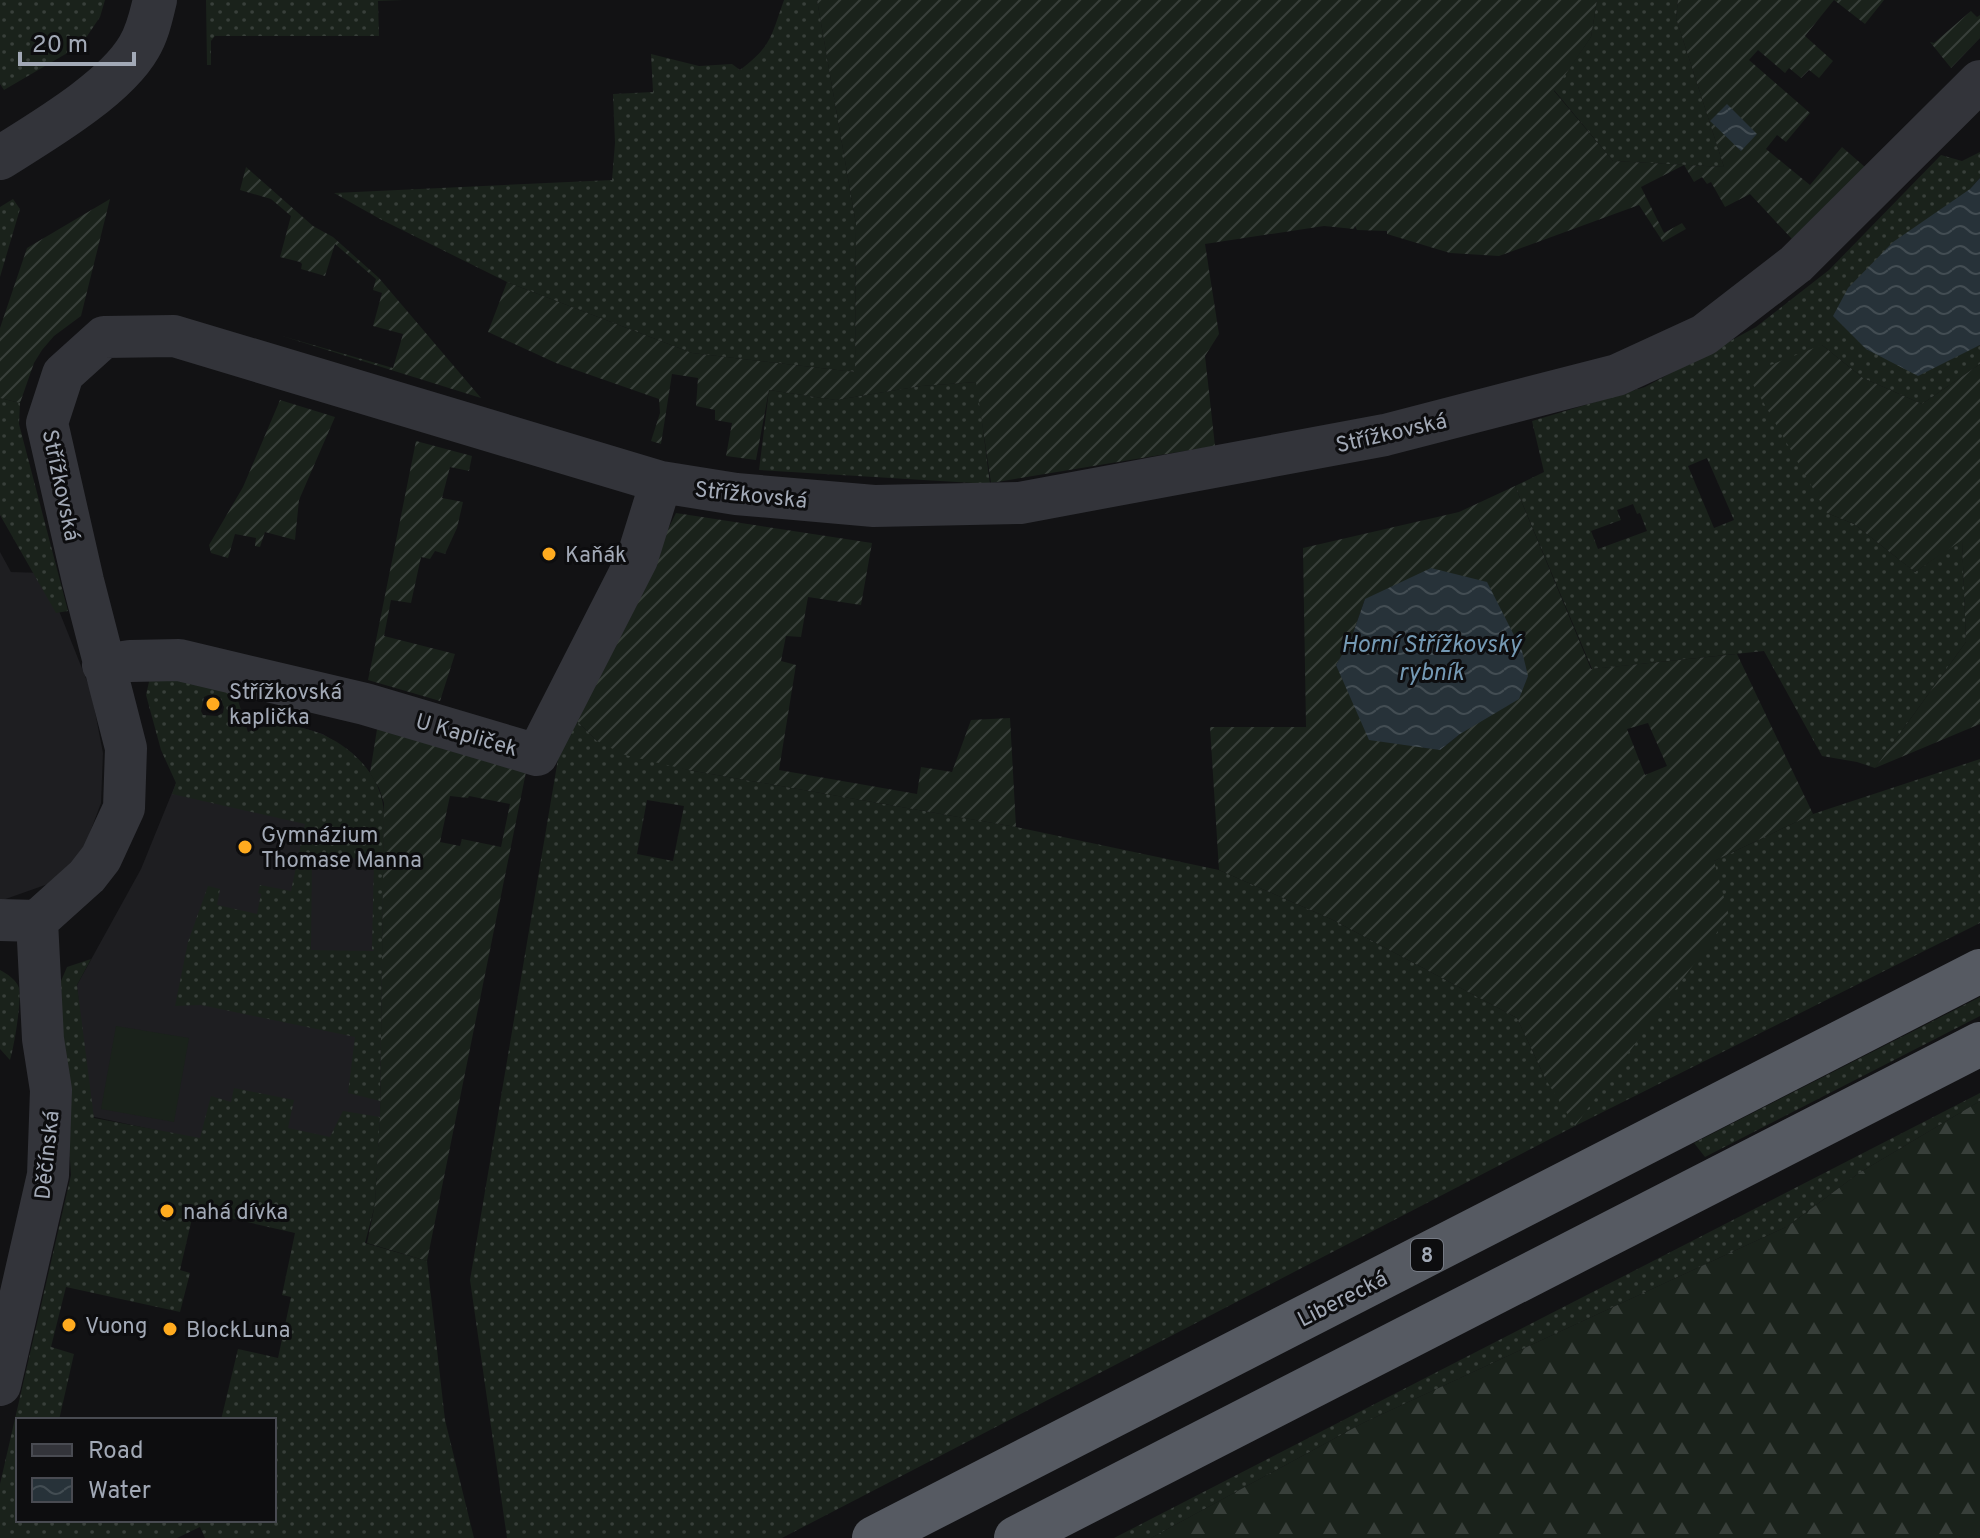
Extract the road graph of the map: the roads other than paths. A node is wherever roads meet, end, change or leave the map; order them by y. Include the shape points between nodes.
1 (155, 0) edge
2 (1980, 81) edge
3 (0, 158) edge
4 (661, 482) junction
5 (103, 665) junction
6 (18, 920) edge
7 (1980, 971) edge
8 (1980, 1044) edge
9 (0, 1385) edge
10 (874, 1538) edge
11 (1016, 1538) edge

1 - 3 street via 138,49 116,74
2 - 4 street, Střížkovská via 1796,264 1704,335 1617,375 1385,435 1020,503 874,506
4 - 5 street, U Kapliček via 637,559 537,755 365,704 179,660
4 - 5 street, Střížkovská via 174,336 104,337 63,374 47,423
5 - 6 street, Střížkovská via 126,748 124,808 87,876
6 - 9 street, Děčínská via 51,1090 48,1175
7 - 10 highway, Liberecká / 8
8 - 11 highway

